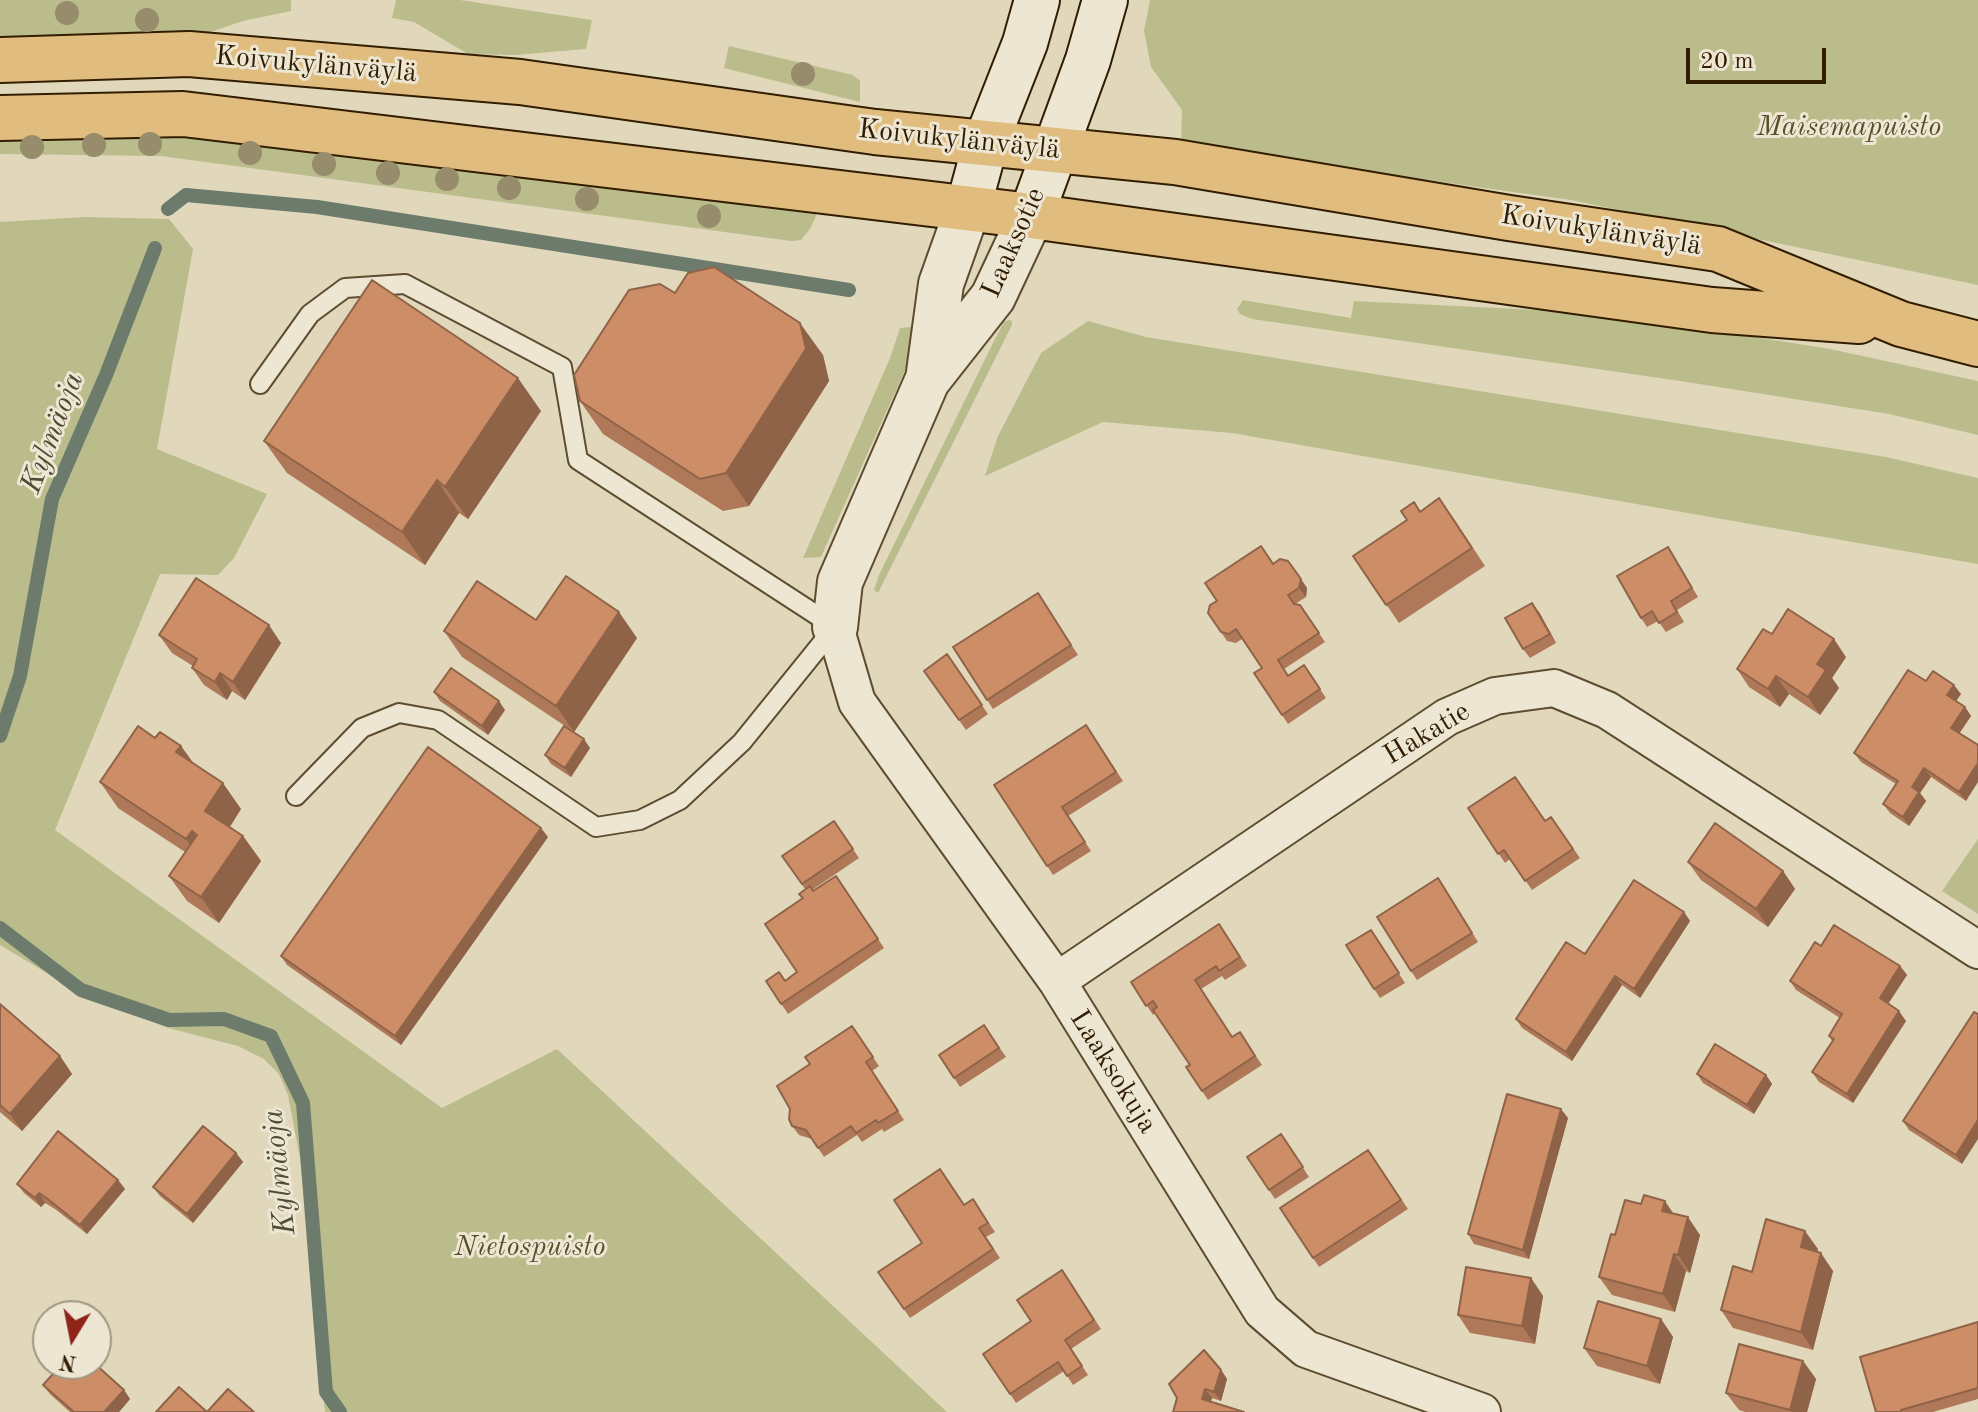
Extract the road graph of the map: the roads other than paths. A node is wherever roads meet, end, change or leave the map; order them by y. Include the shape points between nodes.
1 (1037, 0) edge
2 (1105, 0) edge
3 (0, 60) edge
4 (0, 118) edge
5 (986, 142) junction
6 (1054, 149) junction
7 (968, 208) junction
8 (1031, 216) junction
9 (1901, 324) junction
10 (1978, 344) edge
11 (927, 381) junction
12 (260, 384) dead end
13 (835, 627) junction
14 (296, 796) dead end
15 (1978, 950) edge
16 (1057, 981) junction
17 (1482, 1412) edge

1 - 5 street, Laaksotie
2 - 6 street, Laaksotie
3 - 5 main road, Koivukylänväylä via 189,54 520,82 875,132
4 - 7 main road, Koivukylänväylä via 183,114
5 - 6 main road, Koivukylänväylä
5 - 7 street, Laaksotie
6 - 8 street, Laaksotie
6 - 9 main road, Koivukylänväylä via 1175,162 1718,249
7 - 8 main road, Koivukylänväylä
7 - 11 street, Laaksotie via 941,284
8 - 9 main road, Koivukylänväylä via 1712,310
8 - 11 street, Laaksotie via 993,297
9 - 10 main road, Koivukylänväylä
11 - 13 street, Laaksotie via 840,582
12 - 13 lane via 310,314 345,288 405,284 562,367 578,460
13 - 14 lane via 742,742 680,800 640,820 596,827 438,720 399,713 362,728
13 - 16 street, Laaksokuja via 857,702
15 - 16 street, Hakatie via 1607,710 1554,688 1495,696 1447,717
16 - 17 street, Laaksokuja via 1262,1311 1306,1349

